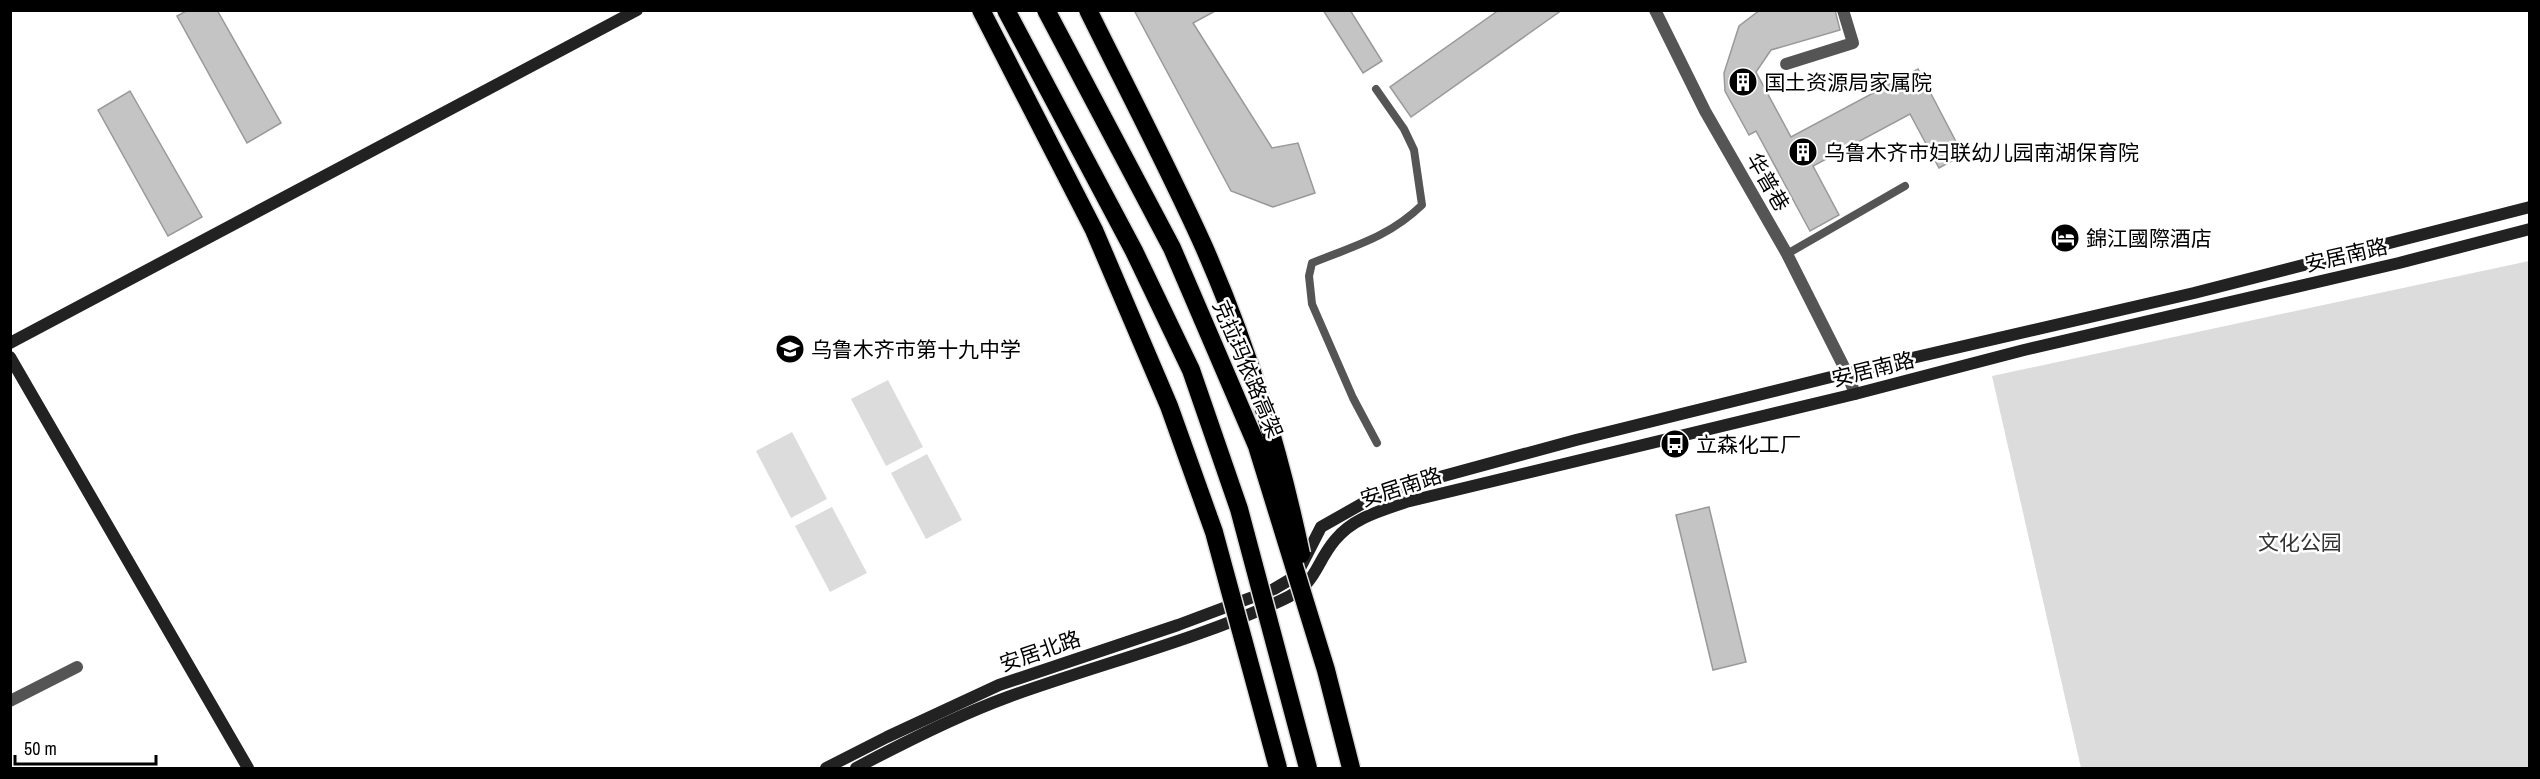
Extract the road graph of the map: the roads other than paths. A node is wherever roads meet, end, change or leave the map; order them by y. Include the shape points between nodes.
1 (637, 10) edge
2 (981, 10) edge
3 (1006, 10) edge
4 (1046, 10) edge
5 (1088, 10) edge
6 (1655, 10) edge
7 (1843, 10) edge
8 (1786, 64) dead end
9 (1376, 89) dead end
10 (1905, 186) dead end
11 (2529, 207) edge
12 (2529, 229) edge
13 (1787, 254) junction
14 (10, 343) edge
15 (10, 357) edge
16 (1847, 373) junction
17 (1855, 394) junction
18 (1377, 443) dead end
19 (1274, 589) joint
20 (1262, 608) joint
21 (77, 667) dead end
22 (1326, 670) junction
23 (10, 701) edge
24 (248, 768) edge
25 (826, 768) edge
26 (856, 768) edge
27 (1278, 768) edge
28 (1308, 768) edge
29 (1351, 768) edge

1 - 14 street
2 - 27 highway, bridge via 1094,230 1169,406 1214,532
3 - 28 highway, bridge via 1134,251 1191,370 1239,509
4 - 22 highway, 克拉玛依路高架, bridge via 1172,248 1252,435
5 - 22 highway, bridge via 1204,247 1234,324 1284,475
6 - 13 street, 华普巷 via 1705,111
7 - 8 street via 1853,43
9 - 18 lane via 1404,129 1413,150 1422,205 1384,235 1312,263 1309,276 1312,304
10 - 13 lane
11 - 16 street, 安居南路 via 2194,293
12 - 17 street, 安居南路
13 - 16 street, 华普巷
15 - 24 street
16 - 17 street, 华普巷
16 - 19 street, 安居南路 via 1381,493 1321,527 1296,576
17 - 20 street, 安居南路 via 1472,485 1372,513 1335,540 1315,575 1300,590
19 - 25 street, 安居北路 via 999,686
20 - 26 street, 安居北路 via 1188,638 1007,698
21 - 23 street
22 - 29 highway, 克拉玛依路高架, bridge

